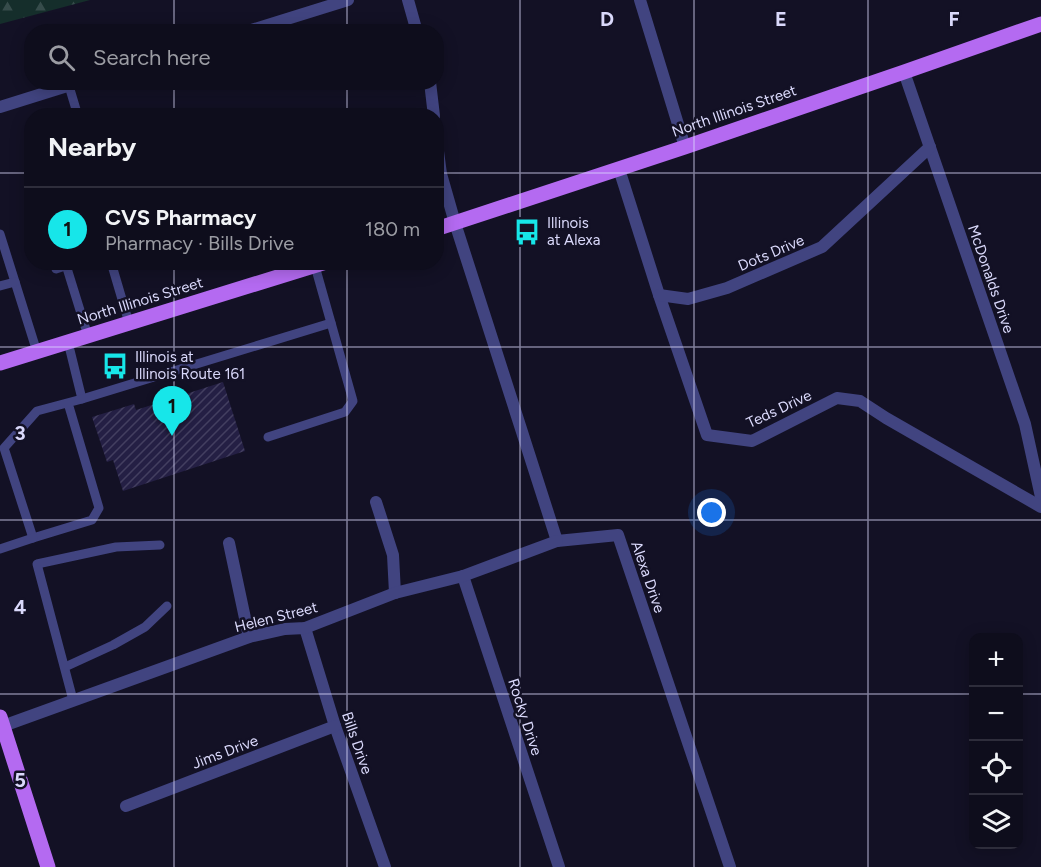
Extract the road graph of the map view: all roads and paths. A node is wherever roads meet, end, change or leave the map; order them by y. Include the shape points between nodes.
1 (348, 0) edge
2 (408, 0) edge
3 (640, 0) edge
4 (271, 24) edge
5 (415, 24) edge
6 (1041, 24) edge
7 (904, 72) junction
8 (55, 90) edge
9 (76, 90) edge
10 (431, 90) edge
11 (0, 107) edge
12 (77, 108) edge
13 (433, 108) edge
14 (684, 147) junction
15 (930, 147) junction
16 (619, 169) junction
17 (444, 185) edge
18 (454, 223) junction
19 (444, 226) edge
20 (0, 234) edge
21 (67, 270) edge
22 (113, 270) edge
23 (301, 270) edge
24 (321, 270) edge
25 (15, 282) junction
26 (0, 286) edge
27 (659, 295) junction
28 (129, 323) junction
29 (331, 323) junction
30 (88, 336) junction
31 (68, 342) junction
32 (37, 352) junction
33 (0, 363) edge
34 (82, 399) junction
35 (68, 403) junction
36 (268, 437) dead end
37 (1041, 497) edge
38 (376, 502) dead end
39 (1041, 507) edge
40 (33, 538) junction
41 (557, 541) junction
42 (229, 543) dead end
43 (160, 545) dead end
44 (0, 549) edge
45 (463, 576) junction
46 (395, 593) junction
47 (167, 606) dead end
48 (304, 628) junction
49 (249, 637) junction
50 (65, 668) junction
51 (73, 700) junction
52 (1, 721) edge
53 (335, 726) junction
54 (126, 806) dead end
55 (48, 867) edge
56 (385, 867) edge
57 (560, 867) edge
58 (730, 867) edge

1 - 4 street
2 - 5 street
3 - 14 street
6 - 7 main road, North Illinois Street
7 - 14 main road, North Illinois Street
7 - 15 street, McDonalds Drive
8 - 11 street
9 - 12 lane
10 - 13 street
14 - 16 main road, North Illinois Street
15 - 27 street, Dots Drive via 822,247 727,288 688,299
15 - 37 street, McDonalds Drive via 1025,424
16 - 18 main road, North Illinois Street
16 - 27 street, Teds Drive
17 - 18 street
18 - 19 main road, North Illinois Street
18 - 41 street
20 - 25 lane
21 - 30 lane
22 - 28 lane
23 - 28 main road, North Illinois Street
24 - 29 lane
25 - 26 lane
25 - 32 lane
27 - 39 street, Teds Drive via 706,435 752,441 837,398 860,401
28 - 30 main road, North Illinois Street
29 - 34 lane
29 - 36 lane via 353,401 345,412
30 - 31 main road, North Illinois Street
31 - 32 main road, North Illinois Street
31 - 34 lane
32 - 33 main road, North Illinois Street
34 - 35 lane
35 - 40 lane via 37,411 4,448
35 - 40 lane via 99,508 92,520
38 - 46 street via 393,555
40 - 44 lane
41 - 45 street, Helen Street
41 - 58 street, Alexa Drive via 618,535
42 - 49 street
43 - 50 lane via 116,547 37,564
45 - 46 street, Helen Street
45 - 57 street, Rocky Drive
46 - 48 street, Helen Street
47 - 50 lane via 145,627
48 - 49 street, Helen Street
48 - 53 street, Bills Drive
49 - 51 street, Helen Street
50 - 51 lane
51 - 52 street, Helen Street
52 - 55 main road
53 - 54 street, Jims Drive
53 - 56 street, Bills Drive

